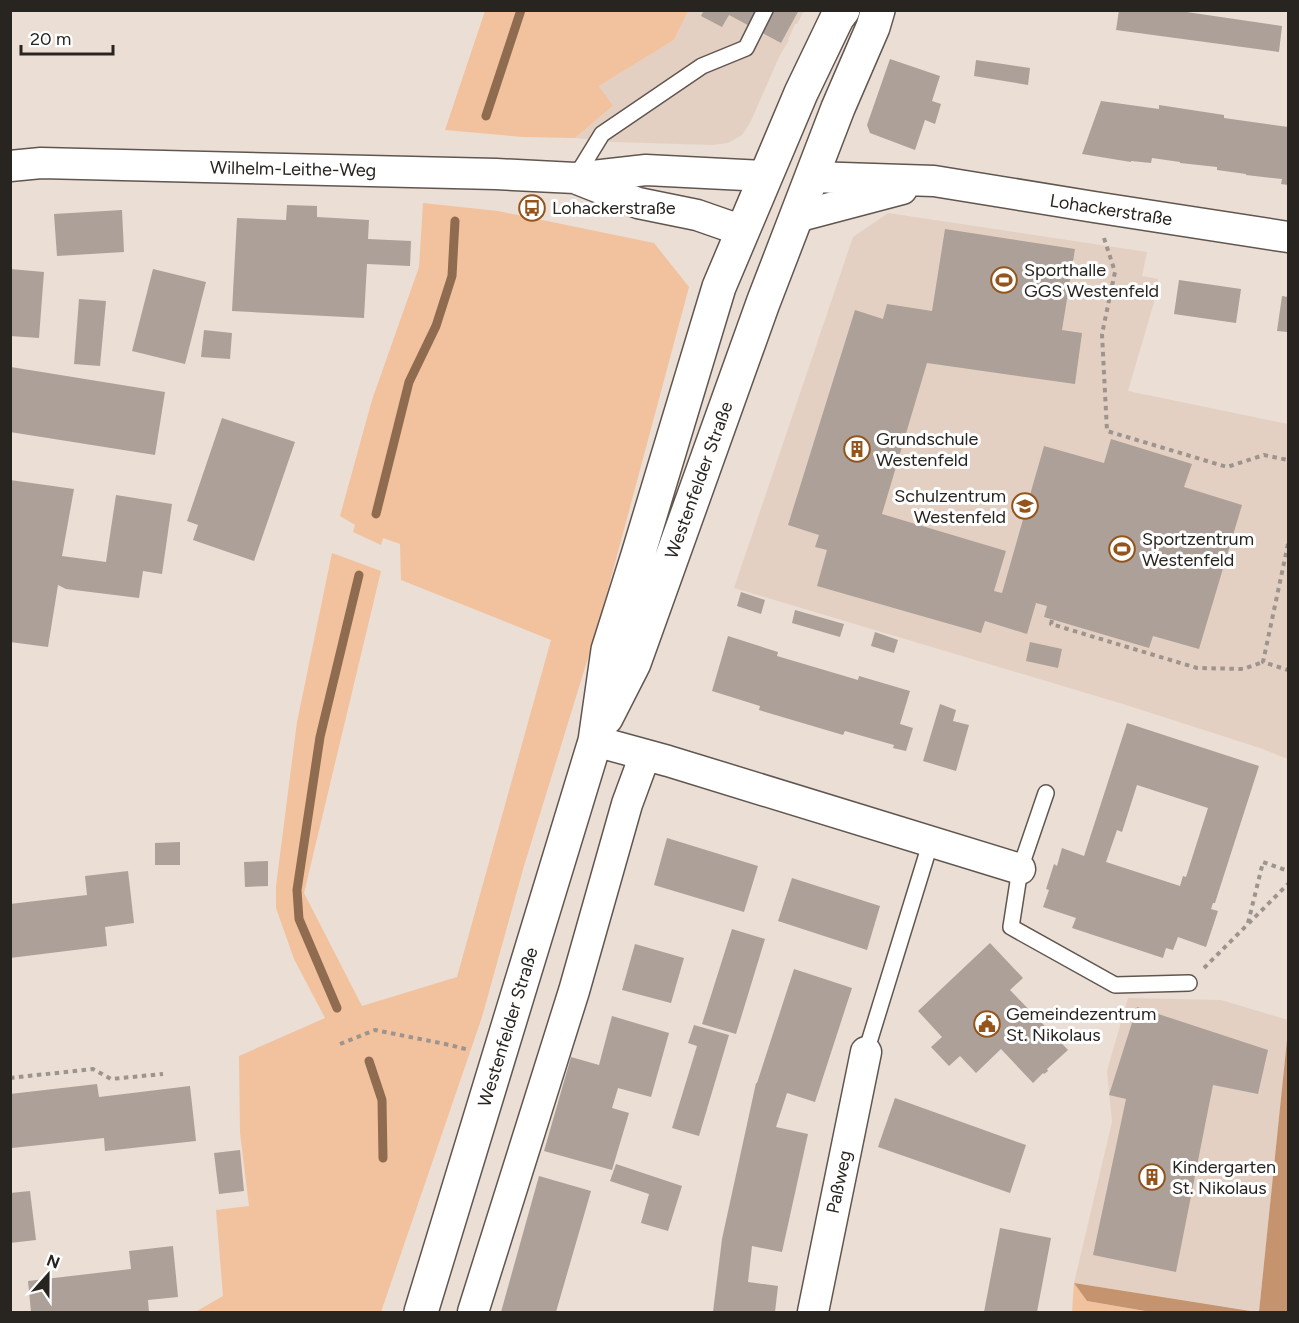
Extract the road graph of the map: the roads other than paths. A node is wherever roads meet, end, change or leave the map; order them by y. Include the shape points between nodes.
1 (765, 10) edge
2 (843, 10) edge
3 (878, 10) edge
4 (10, 166) edge
5 (765, 176) junction
6 (812, 177) junction
7 (575, 178) junction
8 (934, 180) junction
9 (796, 217) junction
10 (742, 231) junction
11 (1288, 237) edge
12 (594, 741) junction
13 (645, 755) junction
14 (1046, 793) dead end
15 (931, 841) junction
16 (1020, 869) junction
17 (1189, 982) road end
18 (866, 1052) joint
19 (421, 1312) edge
20 (473, 1312) edge
21 (813, 1312) edge

1 - 7 lane via 746,48 702,66 603,134
2 - 5 street, Westenfelder Straße
3 - 6 street, Westenfelder Straße
4 - 7 street, Wilhelm-Leithe-Weg via 53,163
5 - 6 street
5 - 7 street, Wilhelm-Leithe-Weg via 646,170
5 - 10 street, Westenfelder Straße
6 - 8 street, Lohackerstraße
6 - 9 street, Westenfelder Straße
7 - 10 street, Wilhelm-Leithe-Weg via 638,203 697,215
8 - 9 street, Lohackerstraße
8 - 11 street, Lohackerstraße
9 - 10 street
9 - 12 street, Westenfelder Straße via 634,663
10 - 12 street, Westenfelder Straße via 719,287 608,650
12 - 13 street
12 - 19 street, Westenfelder Straße
13 - 15 street
13 - 20 street
14 - 16 lane
15 - 16 street
15 - 18 lane
16 - 17 lane via 1011,927 1115,985
18 - 21 street, Paßweg

